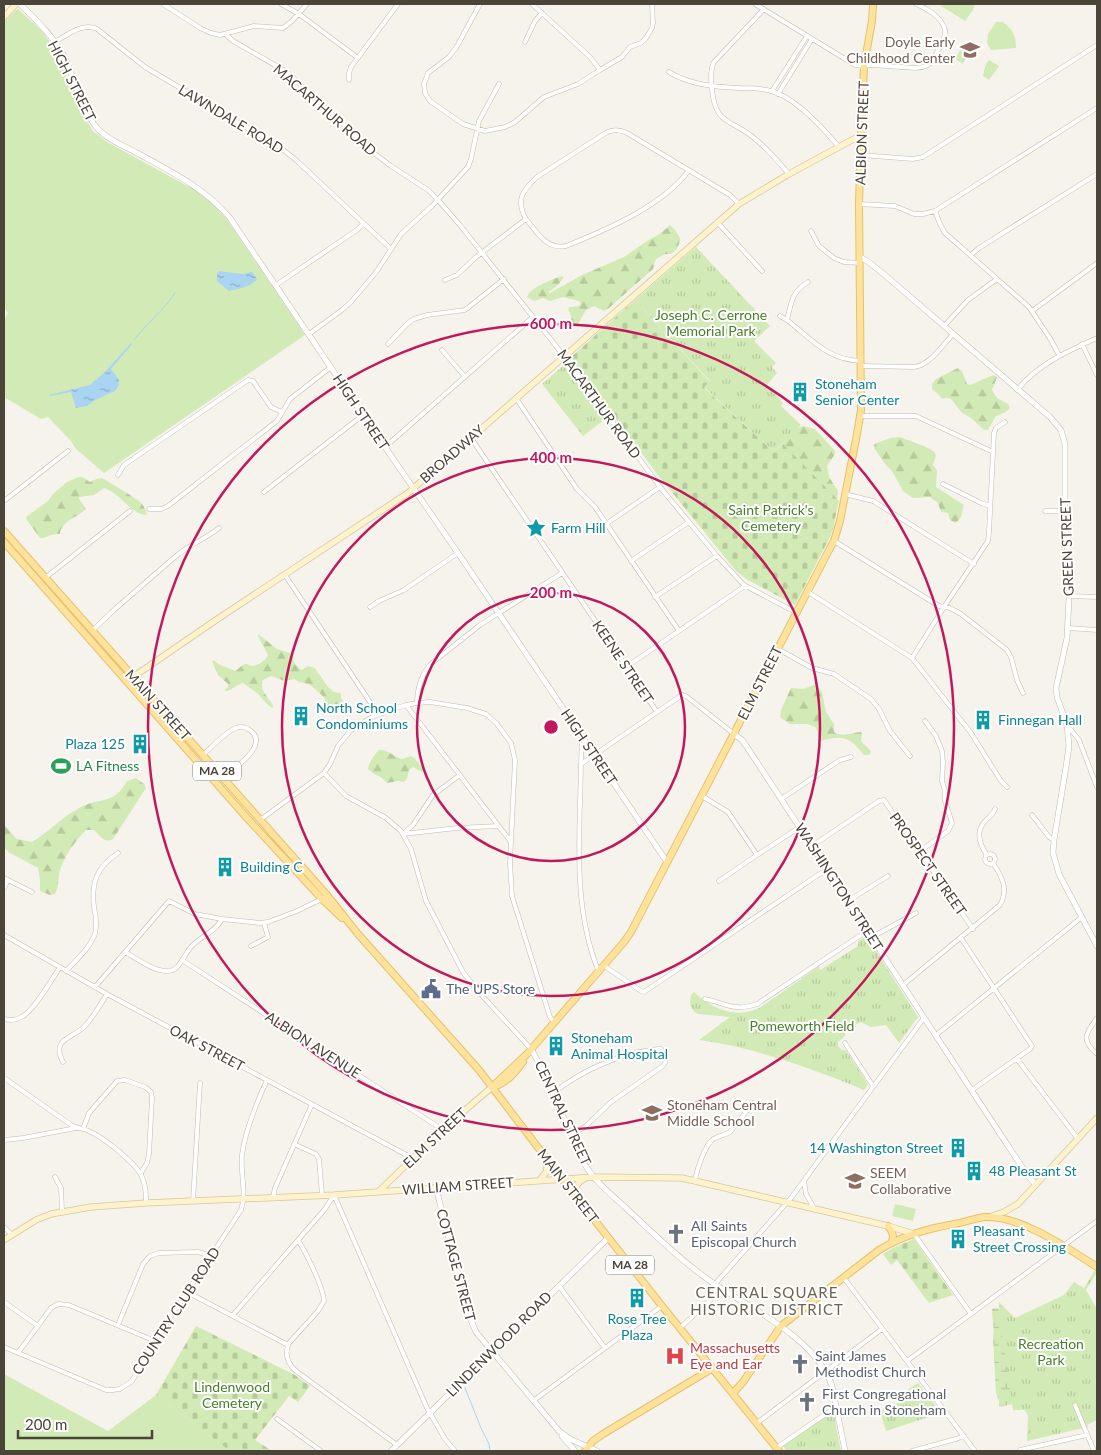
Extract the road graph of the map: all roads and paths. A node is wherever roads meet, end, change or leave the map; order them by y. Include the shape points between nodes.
1 (18, 4) edge
2 (163, 4) edge
3 (281, 4) edge
4 (307, 4) edge
5 (398, 4) edge
6 (480, 4) edge
7 (532, 4) edge
8 (652, 4) edge
9 (755, 4) edge
10 (873, 4) edge
11 (916, 4) edge
12 (764, 9) junction
13 (542, 13) junction
14 (299, 14) junction
15 (4, 17) edge
16 (225, 34) junction
17 (807, 36) junction
18 (812, 39) junction
19 (55, 42) junction
20 (525, 42) dead end
21 (1097, 45) edge
22 (358, 58) junction
23 (864, 66) junction
24 (600, 70) junction
25 (669, 72) dead end
26 (349, 80) dead end
27 (499, 84) dead end
28 (712, 86) junction
29 (772, 91) junction
30 (778, 94) junction
31 (1097, 108) edge
32 (477, 129) junction
33 (861, 135) junction
34 (839, 147) junction
35 (861, 155) junction
36 (689, 170) junction
37 (789, 174) junction
38 (1097, 174) edge
39 (438, 200) junction
40 (739, 204) junction
41 (859, 204) junction
42 (935, 211) junction
43 (526, 219) junction
44 (717, 222) junction
45 (363, 224) junction
46 (811, 230) dead end
47 (391, 249) junction
48 (482, 252) junction
49 (971, 255) junction
50 (860, 260) junction
51 (1097, 263) edge
52 (762, 271) dead end
53 (997, 278) junction
54 (504, 279) junction
55 (445, 280) dead end
56 (808, 282) dead end
57 (276, 285) junction
58 (1032, 311) junction
59 (780, 316) dead end
60 (533, 317) junction
61 (787, 320) junction
62 (944, 326) junction
63 (309, 334) junction
64 (953, 334) junction
65 (1097, 338) edge
66 (388, 344) dead end
67 (1082, 344) junction
68 (442, 350) dead end
69 (1060, 355) junction
70 (564, 356) junction
71 (861, 363) junction
72 (331, 367) junction
73 (1097, 376) edge
74 (465, 377) junction
75 (1017, 390) junction
76 (516, 398) junction
77 (282, 412) junction
78 (362, 415) junction
79 (860, 416) junction
80 (1005, 422) dead end
81 (471, 438) junction
82 (385, 447) junction
83 (68, 451) dead end
84 (993, 452) junction
85 (118, 475) dead end
86 (943, 484) dead end
87 (660, 487) junction
88 (414, 488) junction
89 (264, 492) dead end
90 (845, 494) junction
91 (4, 501) edge
92 (990, 506) junction
93 (149, 509) dead end
94 (130, 511) dead end
95 (1045, 511) dead end
96 (1064, 511) junction
97 (689, 522) junction
98 (606, 524) junction
99 (219, 528) dead end
100 (4, 531) edge
101 (834, 540) junction
102 (4, 542) edge
103 (458, 553) junction
104 (717, 556) junction
105 (632, 561) junction
106 (974, 564) junction
107 (562, 573) junction
108 (284, 574) junction
109 (45, 578) junction
110 (745, 586) junction
111 (808, 592) junction
112 (1070, 596) junction
113 (656, 597) junction
114 (1097, 597) edge
115 (370, 607) dead end
116 (944, 607) junction
117 (797, 613) junction
118 (499, 614) junction
119 (1068, 628) junction
120 (1097, 630) edge
121 (92, 631) junction
122 (679, 631) junction
123 (778, 649) junction
124 (912, 658) junction
125 (626, 667) junction
126 (133, 677) junction
127 (1023, 693) dead end
128 (417, 703) junction
129 (406, 705) junction
130 (657, 712) junction
131 (378, 714) junction
132 (925, 721) dead end
133 (1067, 726) junction
134 (734, 734) junction
135 (582, 736) junction
136 (202, 755) junction
137 (594, 755) junction
138 (910, 756) dead end
139 (851, 757) dead end
140 (581, 764) junction
141 (324, 773) junction
142 (460, 775) junction
143 (223, 778) junction
144 (1006, 786) dead end
145 (1097, 787) edge
146 (702, 796) junction
147 (781, 799) junction
148 (248, 805) junction
149 (237, 807) junction
150 (995, 809) dead end
151 (1032, 815) dead end
152 (260, 820) junction
153 (499, 826) junction
154 (800, 827) junction
155 (403, 834) junction
156 (1054, 840) junction
157 (511, 842) junction
158 (812, 846) junction
159 (920, 851) junction
160 (118, 853) dead end
161 (758, 855) junction
162 (987, 855) junction
163 (294, 858) junction
164 (286, 860) junction
165 (667, 862) junction
166 (993, 864) junction
167 (827, 869) junction
168 (888, 876) dead end
169 (6, 879) edge
170 (719, 881) dead end
171 (4, 888) edge
172 (32, 892) dead end
173 (325, 897) junction
174 (848, 901) junction
175 (916, 912) dead end
176 (1082, 917) junction
177 (222, 919) junction
178 (264, 923) junction
179 (973, 929) junction
180 (867, 931) junction
181 (4, 935) edge
182 (872, 938) junction
183 (961, 938) junction
184 (251, 946) dead end
185 (1097, 946) edge
186 (125, 952) junction
187 (182, 960) junction
188 (60, 967) junction
189 (601, 967) junction
190 (66, 971) junction
191 (903, 985) junction
192 (95, 987) junction
193 (994, 988) junction
194 (107, 994) junction
195 (705, 999) dead end
196 (924, 1018) junction
197 (1097, 1018) edge
198 (4, 1019) edge
199 (554, 1022) junction
200 (936, 1035) junction
201 (845, 1043) dead end
202 (529, 1051) junction
203 (1097, 1054) edge
204 (1017, 1058) junction
205 (63, 1062) dead end
206 (4, 1078) edge
207 (267, 1080) junction
208 (200, 1083) dead end
209 (874, 1086) junction
210 (492, 1087) junction
211 (972, 1090) junction
212 (553, 1093) junction
213 (753, 1103) dead end
214 (312, 1104) junction
215 (1097, 1118) edge
216 (76, 1128) junction
217 (83, 1129) junction
218 (443, 1130) junction
219 (571, 1135) junction
220 (1078, 1139) junction
221 (4, 1140) edge
222 (294, 1144) junction
223 (545, 1157) junction
224 (412, 1158) junction
225 (140, 1173) junction
226 (55, 1176) dead end
227 (594, 1176) junction
228 (587, 1177) junction
229 (562, 1179) junction
230 (540, 1180) junction
231 (695, 1180) junction
232 (804, 1181) junction
233 (1036, 1185) junction
234 (436, 1188) junction
235 (379, 1191) junction
236 (334, 1194) junction
237 (322, 1195) junction
238 (575, 1196) junction
239 (273, 1197) junction
240 (243, 1198) junction
241 (193, 1201) junction
242 (787, 1202) junction
243 (146, 1203) junction
244 (1018, 1204) junction
245 (814, 1208) junction
246 (62, 1211) junction
247 (984, 1217) junction
248 (1097, 1221) edge
249 (1013, 1222) junction
250 (4, 1226) edge
251 (888, 1226) junction
252 (914, 1234) junction
253 (12, 1235) junction
254 (608, 1238) junction
255 (4, 1240) edge
256 (298, 1240) junction
257 (891, 1243) junction
258 (1064, 1246) junction
259 (211, 1256) junction
260 (1097, 1267) edge
261 (844, 1278) junction
262 (715, 1284) junction
263 (559, 1286) junction
264 (722, 1289) junction
265 (187, 1292) junction
266 (4, 1302) edge
267 (662, 1306) junction
268 (971, 1314) junction
269 (233, 1315) junction
270 (118, 1325) junction
271 (38, 1326) junction
272 (782, 1326) junction
273 (680, 1328) junction
274 (882, 1329) junction
275 (155, 1341) junction
276 (288, 1345) junction
277 (4, 1347) edge
278 (605, 1348) junction
279 (492, 1352) junction
280 (18, 1353) junction
281 (907, 1361) junction
282 (713, 1368) junction
283 (826, 1372) junction
284 (733, 1393) junction
285 (533, 1401) junction
286 (1075, 1405) dead end
287 (837, 1408) junction
288 (430, 1413) junction
289 (277, 1419) dead end
290 (757, 1423) junction
291 (559, 1432) junction
292 (1087, 1434) junction
293 (963, 1436) junction
294 (397, 1445) junction
295 (586, 1449) edge
296 (778, 1449) edge
297 (1020, 1450) edge
298 (321, 1451) edge
299 (391, 1451) edge
300 (455, 1451) edge
301 (575, 1451) edge
302 (597, 1451) edge
303 (845, 1451) edge
304 (912, 1451) edge
305 (975, 1451) edge
306 (1094, 1451) edge

1 - 15 main road
1 - 19 street, HIGH STREET
2 - 16 street via 200,28
3 - 14 street
4 - 14 street
5 - 22 street
6 - 32 street via 456,48 428,73 424,86 430,101
7 - 13 street
8 - 24 street via 653,23 646,38
9 - 12 street
10 - 23 main road, ALBION STREET
11 - 23 street via 935,16 946,31 929,64 919,68
12 - 17 street
12 - 28 street via 714,62
13 - 20 street
13 - 24 street
14 - 16 street via 283,28 257,25
14 - 22 street
16 - 39 street, MACARTHUR ROAD via 287,72 375,154
17 - 18 street
17 - 29 street
18 - 23 street via 854,64
18 - 30 street
19 - 45 street, LAWNDALE ROAD via 85,27 97,29 145,68 282,148
19 - 57 street, HIGH STREET via 96,127 216,202
21 - 35 street via 925,156
22 - 26 street via 351,68
23 - 33 main road, ALBION STREET
24 - 32 street via 578,84 544,97 508,126 489,131
25 - 28 street via 688,81
27 - 32 street
28 - 29 street
28 - 37 street via 718,113 760,142
29 - 30 street
30 - 34 street via 811,117
31 - 42 street
32 - 39 street via 469,165
33 - 34 main road, BROADWAY
33 - 35 main road, ALBION STREET
34 - 37 main road, BROADWAY
35 - 41 main road, ALBION STREET
36 - 40 street
36 - 43 street via 640,212 566,246 547,244
36 - 43 street via 625,132 616,130 604,134 532,183 521,199 521,210
37 - 40 main road, BROADWAY
38 - 49 street
39 - 47 street via 405,230
39 - 48 street, MACARTHUR ROAD
40 - 44 main road, BROADWAY
41 - 42 street via 893,206 914,214
41 - 50 main road, ALBION STREET
42 - 49 street via 945,233
43 - 48 street
44 - 52 street
44 - 70 main road, BROADWAY
45 - 47 street, LAWNDALE ROAD
45 - 57 street
46 - 50 street via 819,246 834,258 844,262
47 - 63 street via 351,302
48 - 54 street, MACARTHUR ROAD
48 - 55 street via 457,275
49 - 53 street
50 - 62 street, GREEN STREET via 875,267
50 - 71 main road, ELM STREET
51 - 58 street
53 - 58 street
53 - 62 street via 968,300
54 - 60 street, MACARTHUR ROAD
54 - 66 street via 470,308 414,319
56 - 61 street via 795,293
57 - 63 street, HIGH STREET
58 - 69 street
59 - 61 street
60 - 70 street, MACARTHUR ROAD
60 - 74 street
61 - 71 street via 827,352
62 - 64 street, GREEN STREET
63 - 72 street, HIGH STREET
64 - 71 street via 921,366
64 - 75 street, GREEN STREET
65 - 67 street
67 - 69 street
67 - 73 street
68 - 74 street
69 - 75 street
70 - 76 main road, BROADWAY
70 - 87 street, MACARTHUR ROAD
71 - 79 main road, ELM STREET
72 - 77 street via 290,399
72 - 78 street, HIGH STREET
74 - 82 street
75 - 96 street, GREEN STREET via 1052,419 1062,433
76 - 81 main road, BROADWAY
76 - 98 street via 577,489
77 - 85 street via 271,407 248,380 124,465
77 - 93 street via 276,422 168,506
78 - 82 street, HIGH STREET
78 - 89 street
79 - 84 street via 916,416
79 - 90 main road, ELM STREET
80 - 84 street via 994,430
81 - 88 main road, BROADWAY
81 - 107 street, KEENE STREET
82 - 88 street, HIGH STREET
83 - 91 street
84 - 92 street
86 - 92 street
87 - 97 street, MACARTHUR ROAD
87 - 98 street
88 - 103 street, HIGH STREET
88 - 108 main road, BROADWAY
90 - 101 main road, ELM STREET
90 - 106 street via 875,502
92 - 106 street via 989,538
94 - 109 street
95 - 96 street
96 - 112 street, GREEN STREET
97 - 104 street, MACARTHUR ROAD
97 - 105 street
98 - 105 street
99 - 121 street via 176,556
100 - 109 main road, MAIN STREET / MA 28
101 - 111 main road, ELM STREET
101 - 116 street
102 - 149 main road, MAIN STREET / MA 28
103 - 115 street via 404,590
103 - 118 street, HIGH STREET
104 - 110 street, MACARTHUR ROAD
104 - 113 street
105 - 113 street
106 - 116 street
107 - 118 street
107 - 125 street, KEENE STREET
108 - 126 main road, BROADWAY
108 - 131 street
109 - 121 main road, MAIN STREET / MA 28
110 - 117 street, MACARTHUR ROAD
110 - 122 street
111 - 117 main road, ELM STREET
111 - 124 street
112 - 114 street
112 - 119 street, GREEN STREET
113 - 122 street
116 - 124 street
116 - 127 street via 969,620 1007,650
117 - 123 main road, ELM STREET
118 - 128 street via 429,666 423,676
118 - 135 street, HIGH STREET
119 - 120 street
119 - 133 street, GREEN STREET via 1056,686
121 - 126 main road, MAIN STREET / MA 28
122 - 125 street
123 - 134 main road, ELM STREET
123 - 138 street via 814,669 834,674 873,702 880,709 890,732
124 - 144 street via 971,733
125 - 130 street, KEENE STREET
126 - 136 main road, MAIN STREET / MA 28
128 - 129 street
128 - 157 street via 442,703 476,710 504,731 515,760
129 - 131 street
129 - 142 street
130 - 134 street, WASHINGTON STREET via 683,695
130 - 137 street, WASHINGTON STREET
131 - 141 street via 345,736
132 - 159 street via 942,751 942,781 952,823 947,832
133 - 145 street via 1080,740
133 - 156 street, GREEN STREET via 1068,752
134 - 146 main road, ELM STREET
134 - 147 street, WASHINGTON STREET via 744,742
135 - 137 street, HIGH STREET
135 - 140 street
136 - 143 main road, MAIN STREET / MA 28
136 - 143 street via 236,728 244,727 252,732 255,748
137 - 140 street, WASHINGTON STREET
137 - 165 street, HIGH STREET
139 - 147 street via 840,760
140 - 189 street via 580,890 585,918
141 - 152 street
141 - 155 street, CENTRAL STREET via 346,796 386,818
142 - 153 street
142 - 155 street via 433,795 412,827
143 - 148 main road, MAIN STREET / MA 28
146 - 161 street via 728,812
146 - 165 main road, ELM STREET
147 - 154 street, WASHINGTON STREET
148 - 149 main road via 242,803
148 - 152 main road, MAIN STREET / MA 28
149 - 164 main road, MAIN STREET / MA 28
150 - 162 street via 982,824 979,834
151 - 156 street
152 - 163 main road, MAIN STREET / MA 28
153 - 155 street
153 - 157 street
154 - 158 street, WASHINGTON STREET
154 - 161 street
155 - 202 street, CENTRAL STREET via 411,849 426,901 461,969
156 - 176 street, GREEN STREET via 1056,866
157 - 199 street via 513,901
158 - 159 street, PROSPECT STREET via 883,800
158 - 167 street, WASHINGTON STREET
159 - 179 street, PROSPECT STREET
160 - 190 street via 102,866 94,884 96,925 93,938
161 - 170 street
162 - 166 street via 986,862
162 - 166 street via 994,856
163 - 164 main road
163 - 173 main road, MAIN STREET / MA 28
164 - 173 main road, MAIN STREET / MA 28
165 - 189 main road, ELM STREET via 627,938
166 - 179 street via 1004,883 1004,898
167 - 174 street, WASHINGTON STREET
167 - 189 street via 644,992
168 - 174 street
169 - 171 street
169 - 172 street
173 - 178 street
173 - 210 main road, MAIN STREET / MA 28
174 - 180 street, WASHINGTON STREET
175 - 182 street
176 - 185 street, GREEN STREET
176 - 193 street
177 - 178 street
177 - 186 street via 192,913 169,901
177 - 187 street via 216,928 192,946
178 - 184 street via 268,937
179 - 183 street
180 - 182 street, WASHINGTON STREET
180 - 195 street via 756,1004 730,1007
181 - 188 street, OAK STREET
182 - 191 street, WASHINGTON STREET
183 - 191 street
183 - 193 street
186 - 187 street via 164,972 174,969
186 - 192 street
187 - 218 street, ALBION AVENUE
188 - 190 street, OAK STREET
188 - 198 street via 26,1014 14,1020
189 - 199 main road, ELM STREET
190 - 192 street, OAK STREET
191 - 196 street, WASHINGTON STREET
192 - 194 street, OAK STREET
193 - 200 street
193 - 204 street via 1032,1045
194 - 205 street via 84,1026 61,1043 59,1052
194 - 207 street, OAK STREET
196 - 200 street, WASHINGTON STREET
196 - 209 street
197 - 203 street via 1086,1038 1089,1047
199 - 202 main road, ELM STREET
200 - 211 street, WASHINGTON STREET
201 - 209 street
202 - 210 main road, ELM STREET
202 - 212 street, CENTRAL STREET via 538,1061
204 - 211 street
204 - 220 street
206 - 216 street
207 - 214 street, OAK STREET
207 - 240 street via 243,1149
208 - 241 street
209 - 232 street
210 - 218 main road, ELM STREET
210 - 223 main road, MAIN STREET / MA 28
211 - 233 street, WASHINGTON STREET
212 - 219 street, CENTRAL STREET
212 - 219 street via 594,1068 622,1056 658,1049 666,1055 663,1066 610,1102 591,1122
213 - 231 street via 728,1134 710,1142
214 - 222 street
214 - 224 street, OAK STREET
215 - 220 main road
216 - 217 street
216 - 221 street
217 - 225 street via 102,1139
217 - 225 street via 89,1113 115,1082 125,1080 147,1088 152,1098 149,1154
218 - 224 main road, ELM STREET
219 - 227 street, CENTRAL STREET via 584,1164
220 - 233 main road
222 - 237 street via 319,1158
222 - 239 street
223 - 229 main road, MAIN STREET / MA 28
223 - 230 main road via 547,1171
224 - 235 main road, ELM STREET
225 - 243 street
226 - 246 street via 61,1190
227 - 228 main road, WILLIAM STREET
227 - 231 main road, WILLIAM STREET
227 - 262 street, CENTRAL STREET via 670,1249
228 - 229 main road, WILLIAM STREET
228 - 238 main road via 577,1184
229 - 230 main road, WILLIAM STREET
229 - 238 main road, MAIN STREET / MA 28
230 - 234 main road, WILLIAM STREET
231 - 242 main road, WILLIAM STREET
232 - 242 street
232 - 245 street via 805,1192
233 - 244 main road
234 - 235 main road, WILLIAM STREET
234 - 279 street, COTTAGE STREET via 470,1320
235 - 236 main road, WILLIAM STREET
236 - 237 main road, WILLIAM STREET
236 - 256 street
236 - 288 street
237 - 239 main road, WILLIAM STREET
238 - 254 main road, MAIN STREET / MA 28
239 - 240 main road, WILLIAM STREET
240 - 241 main road, WILLIAM STREET
240 - 259 street, COUNTRY CLUB ROAD via 240,1212
241 - 243 main road, WILLIAM STREET
242 - 245 main road, WILLIAM STREET
242 - 262 street
243 - 246 main road, WILLIAM STREET
244 - 247 main road
244 - 249 main road via 1011,1213
245 - 251 main road, WILLIAM STREET
246 - 253 main road, WILLIAM STREET via 41,1218
247 - 249 main road
247 - 252 main road
248 - 258 street
249 - 258 main road
250 - 253 street
251 - 252 main road, WILLIAM STREET
251 - 257 main road via 893,1238
252 - 257 main road
252 - 268 street
253 - 255 main road, WILLIAM STREET
254 - 263 street, LINDENWOOD ROAD
254 - 267 main road, MAIN STREET / MA 28
256 - 269 street
256 - 276 street via 324,1300
257 - 261 main road
258 - 260 main road
258 - 268 street
259 - 265 street, COUNTRY CLUB ROAD
259 - 270 street via 197,1252 150,1256
261 - 272 main road
261 - 274 street
262 - 264 street, CENTRAL STREET
263 - 278 street
263 - 279 street, LINDENWOOD ROAD
264 - 272 street, CENTRAL STREET
264 - 273 street
265 - 269 street
265 - 275 street, COUNTRY CLUB ROAD
266 - 271 street
267 - 273 main road, MAIN STREET / MA 28
267 - 278 street
268 - 281 street
269 - 276 street
270 - 271 street via 61,1304 51,1308
270 - 275 street
271 - 280 street
272 - 283 street, CENTRAL STREET
272 - 284 main road
273 - 282 main road, MAIN STREET / MA 28
274 - 281 street
274 - 283 street
275 - 280 street, COUNTRY CLUB ROAD via 132,1380 124,1388 113,1390
276 - 294 street via 286,1351 291,1367
277 - 280 street, COUNTRY CLUB ROAD
278 - 285 street
279 - 285 street, COTTAGE STREET
279 - 288 street, LINDENWOOD ROAD
281 - 293 street
282 - 284 main road, MAIN STREET / MA 28
282 - 295 main road via 603,1434
283 - 287 street, CENTRAL STREET
283 - 290 street
284 - 290 main road, MAIN STREET / MA 28
285 - 291 street, COTTAGE STREET
286 - 292 street
287 - 296 street
287 - 303 street, CENTRAL STREET
288 - 294 street, LINDENWOOD ROAD
288 - 300 street
289 - 298 street
290 - 296 main road, MAIN STREET / MA 28
291 - 295 street, COTTAGE STREET
291 - 301 street, COTTAGE STREET
292 - 297 street
292 - 306 street
293 - 304 street
293 - 305 street
294 - 299 street, LINDENWOOD ROAD
295 - 302 street, COTTAGE STREET

